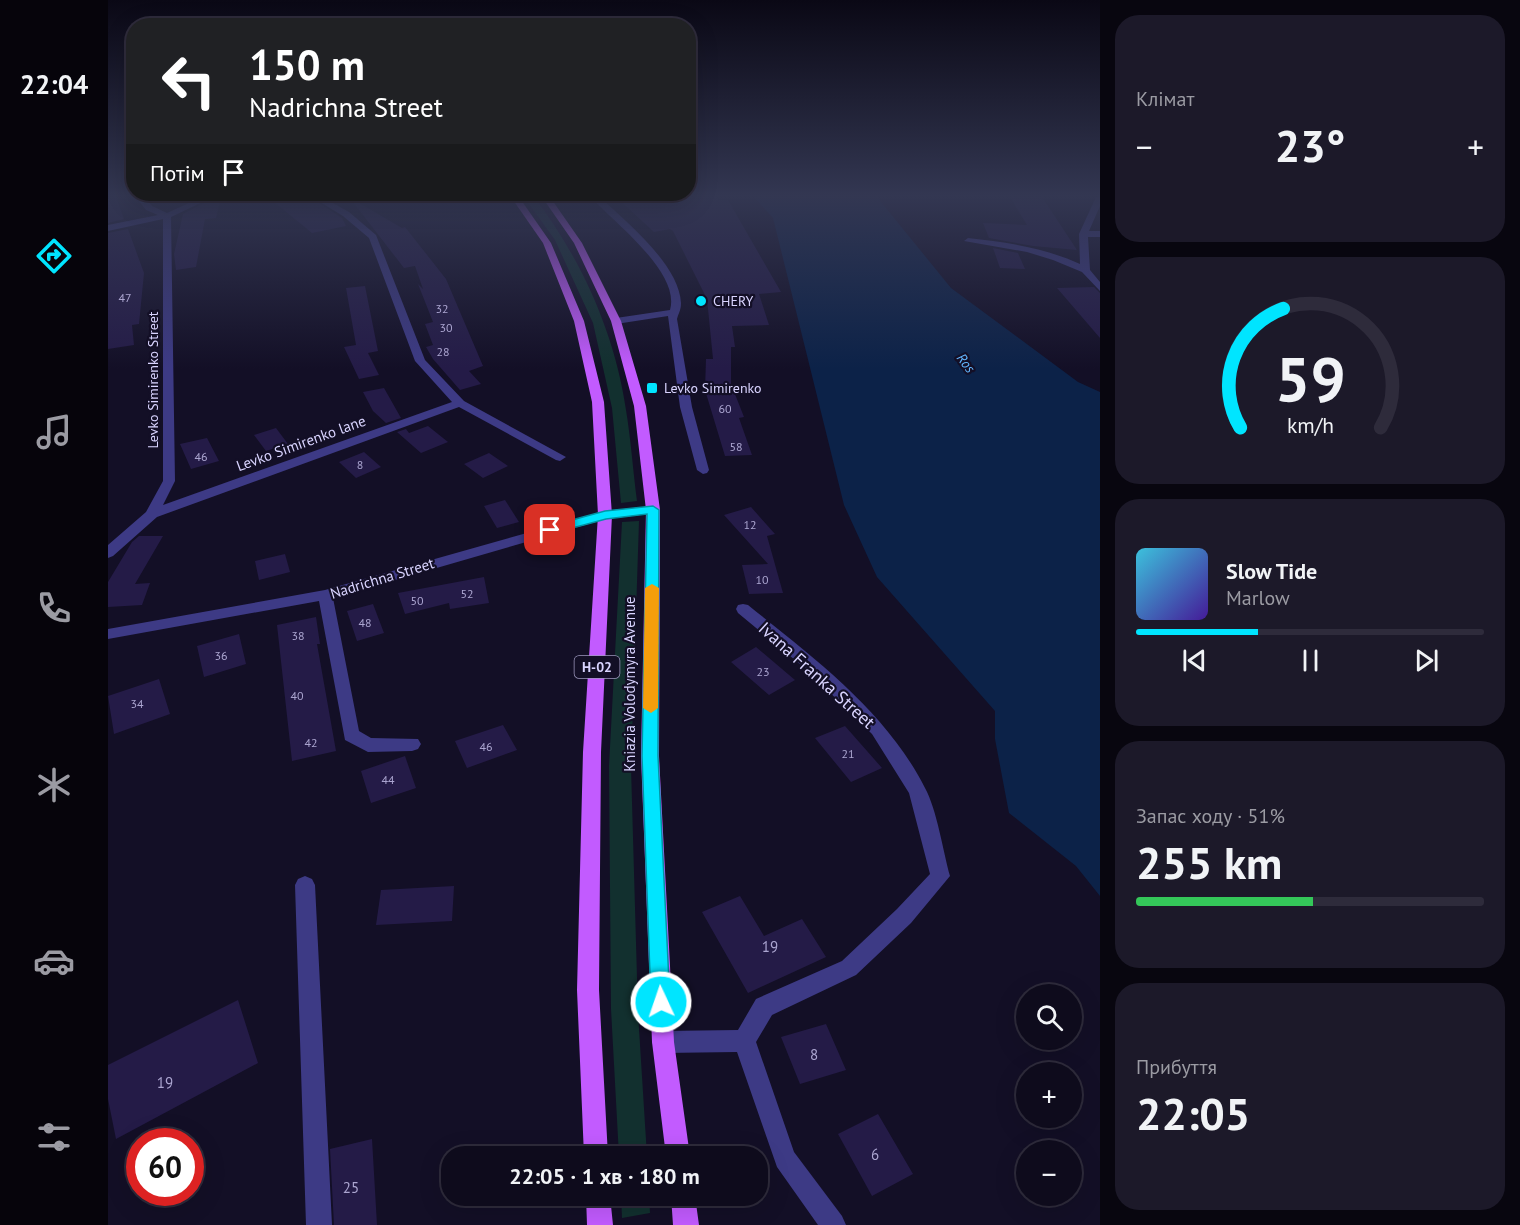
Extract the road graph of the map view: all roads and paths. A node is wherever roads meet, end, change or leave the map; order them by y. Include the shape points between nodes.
1 (167, 254) edge
2 (380, 254) edge
3 (552, 254) edge
4 (583, 254) edge
5 (651, 254) edge
6 (1048, 254) edge
7 (1084, 254) edge
8 (1085, 270) junction
9 (1100, 288) edge
10 (676, 312) junction
11 (616, 321) junction
12 (460, 403) junction
13 (560, 457) dead end
14 (703, 470) dead end
15 (653, 510) junction
16 (153, 514) junction
17 (605, 515) junction
18 (108, 553) edge
19 (325, 596) junction
20 (743, 609) dead end
21 (108, 634) edge
22 (412, 744) dead end
23 (305, 885) dead end
24 (744, 1041) junction
25 (663, 1042) junction
26 (596, 1146) edge
27 (677, 1146) edge
28 (599, 1206) edge
29 (684, 1206) edge
30 (319, 1225) edge
31 (600, 1225) edge
32 (686, 1225) edge
33 (832, 1225) edge

1 - 16 street, Levko Simirenko Street via 169,481
2 - 12 street via 420,361
3 - 17 main road, Kniazia Volodymyra Avenue / Н-02 via 579,321 598,402
4 - 11 main road, Kniazia Volodymyra Avenue
5 - 10 street via 675,286
6 - 8 street
7 - 8 street
8 - 9 street
10 - 11 street
10 - 14 street via 672,319 686,407
11 - 15 main road, Kniazia Volodymyra Avenue via 640,405
12 - 13 street
12 - 16 street, Levko Simirenko lane
15 - 17 street, Nadrichna Street
15 - 25 main road, Kniazia Volodymyra Avenue via 650,756
16 - 18 street, Levko Simirenko Street
17 - 19 street, Nadrichna Street
17 - 26 main road, Kniazia Volodymyra Avenue / Н-02 via 592,752 588,978
19 - 21 street, Nadrichna Street
19 - 22 street via 351,735 368,745
20 - 24 street, Ivana Franka Street via 813,666 878,729 918,791 940,876 849,968 764,1007
23 - 30 street
24 - 25 street
24 - 33 street via 785,1159
25 - 27 main road, Kniazia Volodymyra Avenue
28 - 31 main road
29 - 32 main road

